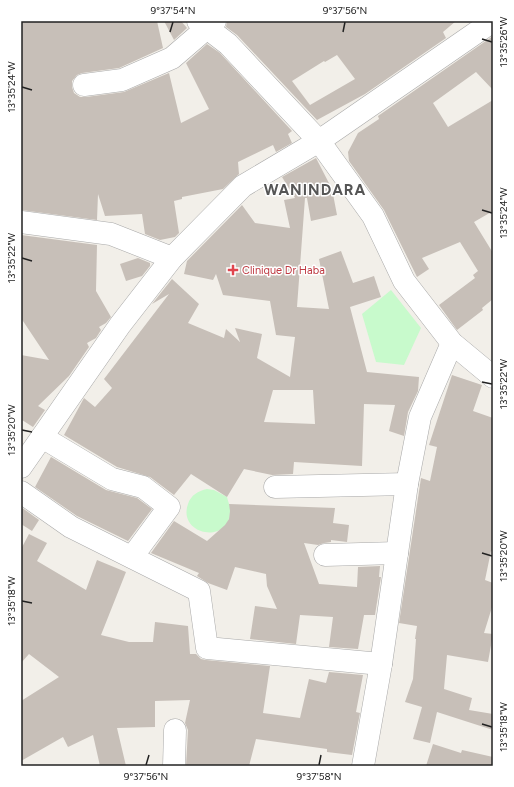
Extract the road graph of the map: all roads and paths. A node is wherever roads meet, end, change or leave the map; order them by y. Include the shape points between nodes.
1 (493, 21) edge
2 (206, 23) edge
3 (84, 85) dead end
4 (319, 141) junction
5 (21, 222) edge
6 (172, 258) junction
7 (452, 343) junction
8 (493, 377) edge
9 (42, 437) junction
10 (21, 467) edge
11 (407, 484) junction
12 (275, 487) dead end
13 (21, 492) edge
14 (397, 553) junction
15 (325, 555) dead end
16 (132, 557) junction
17 (382, 664) junction
18 (175, 730) dead end
19 (174, 766) edge
20 (363, 766) edge

1 - 4 street
2 - 3 street via 172,58 122,80
2 - 4 street
4 - 6 street via 243,186
4 - 7 street via 373,216 404,281
5 - 6 street via 111,234
6 - 9 street via 120,325
7 - 8 street
7 - 11 street via 420,417
9 - 10 street
9 - 16 street via 112,479 143,487 169,507
11 - 12 street
11 - 14 street
13 - 16 street via 72,527
14 - 15 street
14 - 17 street
16 - 17 street via 199,591 207,648
17 - 20 street
18 - 19 street

